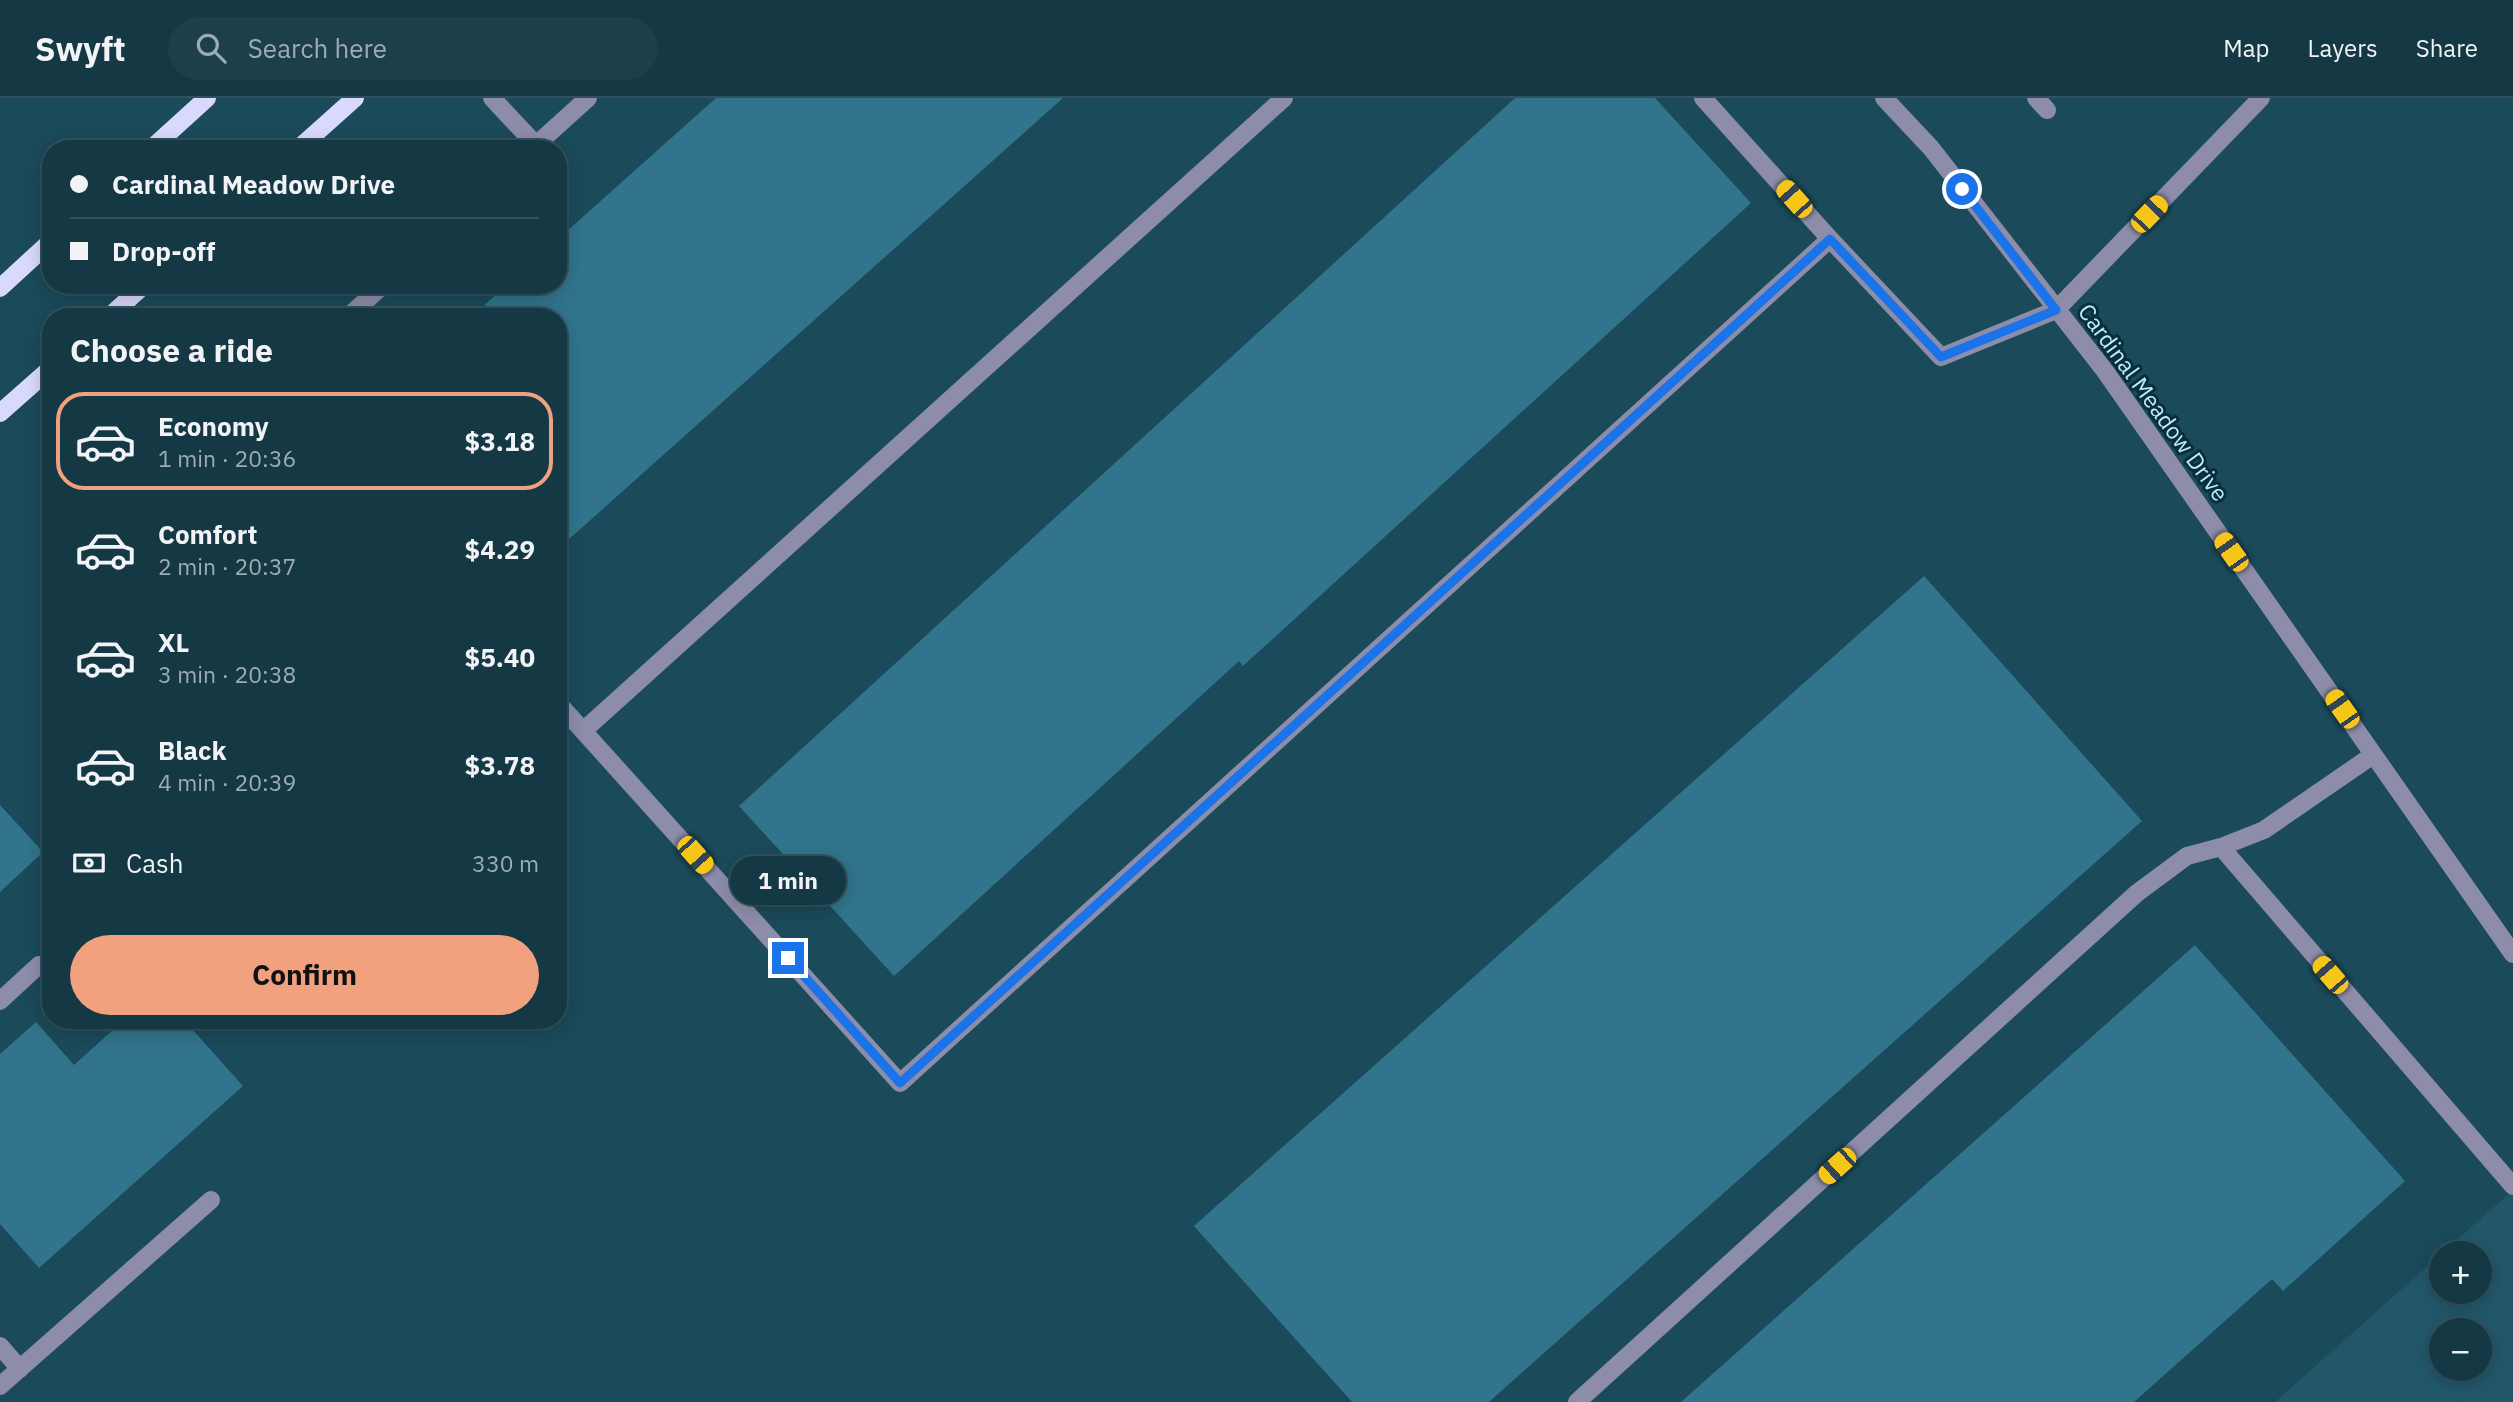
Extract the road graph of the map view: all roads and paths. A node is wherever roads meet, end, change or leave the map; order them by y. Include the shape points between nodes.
1 (207, 98) edge
2 (355, 98) edge
3 (492, 98) edge
4 (588, 98) edge
5 (1284, 98) edge
6 (1703, 98) edge
7 (1884, 98) edge
8 (2261, 98) edge
9 (162, 140) edge
10 (308, 140) edge
11 (528, 140) edge
12 (542, 140) edge
13 (1830, 239) junction
14 (42, 249) edge
15 (0, 288) edge
16 (134, 294) edge
17 (373, 294) edge
18 (119, 308) edge
19 (358, 308) edge
20 (2056, 310) junction
21 (42, 376) edge
22 (0, 413) edge
23 (567, 713) edge
24 (583, 731) junction
25 (2373, 755) junction
26 (2221, 848) junction
27 (2513, 954) edge
28 (39, 965) dead end
29 (0, 1001) edge
30 (2513, 1186) edge
31 (211, 1200) dead end
32 (0, 1346) edge
33 (20, 1369) junction
34 (0, 1387) edge
35 (1577, 1402) edge

1 - 9 main road
2 - 10 main road
3 - 11 street
4 - 12 street
5 - 24 street
6 - 13 street
7 - 20 street, Cardinal Meadow Drive via 1931,148
8 - 20 street
13 - 20 street via 1941,357
13 - 24 street via 900,1083
14 - 15 main road
16 - 18 main road
17 - 19 street
20 - 25 street, Cardinal Meadow Drive via 2105,371
21 - 22 main road
23 - 24 street
25 - 26 street via 2264,830
25 - 27 street, Cardinal Meadow Drive
26 - 30 street
26 - 35 street via 2187,856 2137,893
28 - 29 street
31 - 33 street
32 - 33 street
33 - 34 street

